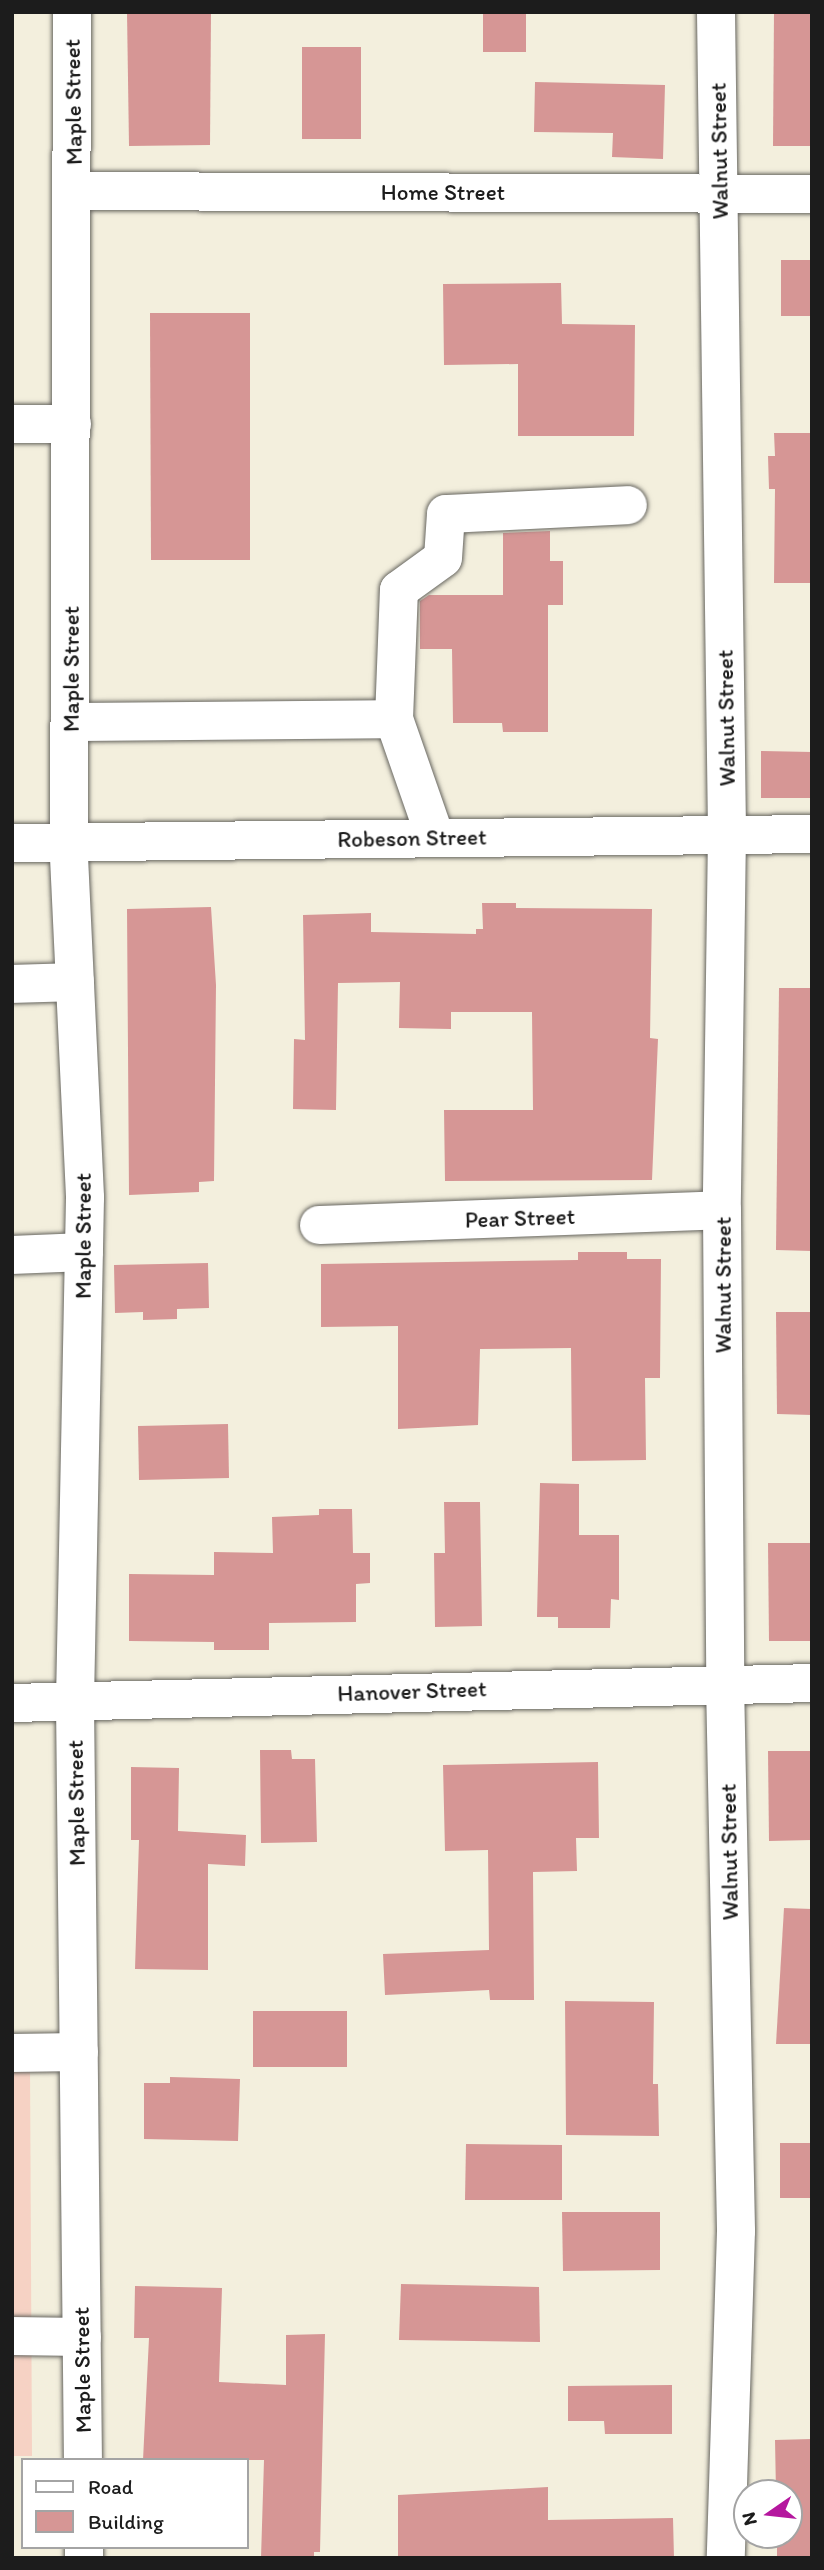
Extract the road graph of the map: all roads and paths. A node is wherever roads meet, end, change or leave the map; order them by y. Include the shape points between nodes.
1 (72, 12) edge
2 (716, 12) edge
3 (74, 191) junction
4 (721, 193) junction
5 (812, 194) edge
6 (12, 424) edge
7 (72, 424) junction
8 (628, 505) dead end
9 (394, 719) junction
10 (70, 722) junction
11 (727, 833) junction
12 (812, 834) edge
13 (435, 837) junction
14 (12, 843) edge
15 (69, 844) junction
16 (75, 982) junction
17 (12, 984) edge
18 (722, 1210) junction
19 (318, 1225) dead end
20 (84, 1252) junction
21 (12, 1255) edge
22 (725, 1682) junction
23 (812, 1683) edge
24 (75, 1701) junction
25 (12, 1703) edge
26 (79, 2052) junction
27 (12, 2053) edge
28 (12, 2336) edge
29 (82, 2337) junction
30 (83, 2458) edge
31 (726, 2558) edge

1 - 3 street, Maple Street
2 - 4 street, Walnut Street
3 - 4 street, Home Street
3 - 7 street, Maple Street
4 - 5 street, Home Street
4 - 11 street, Walnut Street
6 - 7 street
7 - 10 street, Maple Street
8 - 9 street via 446,514 443,558 399,590
9 - 10 street
9 - 13 street
10 - 15 street, Maple Street
11 - 12 street, Robeson Street
11 - 13 street, Robeson Street
11 - 18 street, Walnut Street
13 - 15 street, Robeson Street
14 - 15 street, Robeson Street
15 - 16 street, Maple Street
16 - 17 street
16 - 20 street, Maple Street
18 - 19 street, Pear Street
18 - 22 street, Walnut Street
20 - 21 street
20 - 24 street, Maple Street
22 - 23 street, Hanover Street
22 - 24 street, Hanover Street
22 - 31 street, Walnut Street via 736,2231
24 - 25 street, Hanover Street
24 - 26 street, Maple Street
26 - 27 street
26 - 29 street, Maple Street
28 - 29 street
29 - 30 street, Maple Street

